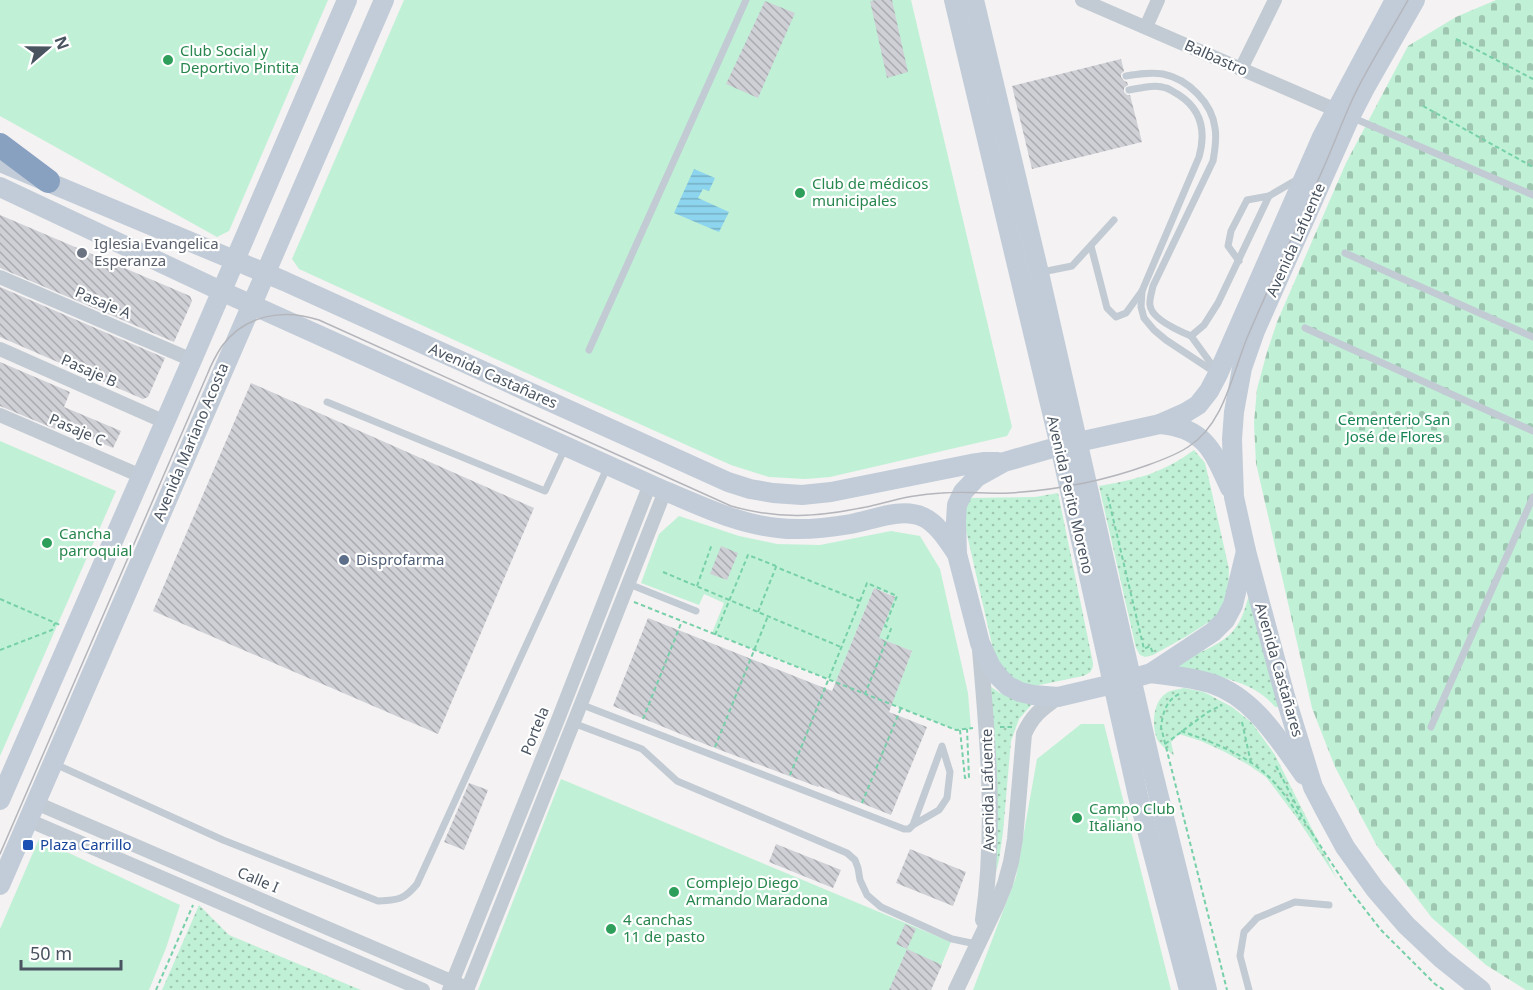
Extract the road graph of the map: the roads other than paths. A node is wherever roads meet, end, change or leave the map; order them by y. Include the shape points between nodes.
1 (347, 0) edge
2 (384, 0) edge
3 (746, 0) edge
4 (954, 0) edge
5 (974, 0) edge
6 (1082, 0) edge
7 (1158, 0) edge
8 (1275, 0) edge
9 (1406, 3) edge
10 (1146, 27) junction
11 (1241, 69) junction
12 (1126, 76) dead end
13 (1129, 90) dead end
14 (1343, 113) junction
15 (0, 145) edge
16 (0, 162) edge
17 (1305, 174) junction
18 (48, 181) junction
19 (0, 188) edge
20 (0, 194) edge
21 (1533, 195) edge
22 (1269, 196) junction
23 (23, 198) junction
24 (137, 218) junction
25 (1114, 220) dead end
26 (124, 246) junction
27 (1090, 246) junction
28 (1345, 253) dead end
29 (234, 260) junction
30 (1239, 261) junction
31 (266, 273) junction
32 (1039, 273) junction
33 (0, 276) edge
34 (220, 291) junction
35 (1142, 291) junction
36 (252, 305) junction
37 (1305, 328) dead end
38 (1191, 336) junction
39 (1533, 337) edge
40 (0, 349) edge
41 (589, 350) dead end
42 (192, 360) junction
43 (1218, 374) junction
44 (327, 402) dead end
45 (0, 415) edge
46 (165, 422) junction
47 (1160, 424) junction
48 (1533, 431) edge
49 (1069, 444) junction
50 (566, 446) junction
51 (1004, 462) junction
52 (608, 465) junction
53 (141, 476) junction
54 (658, 487) junction
55 (1234, 497) junction
56 (1533, 497) edge
57 (1246, 551) junction
58 (957, 554) junction
59 (629, 584) junction
60 (696, 611) dead end
61 (980, 643) junction
62 (1148, 673) junction
63 (1113, 684) junction
64 (1058, 697) junction
65 (566, 698) junction
66 (581, 704) junction
67 (559, 717) junction
68 (574, 723) junction
69 (1431, 727) dead end
70 (52, 763) junction
71 (1313, 787) junction
72 (0, 800) edge
73 (32, 811) junction
74 (913, 825) junction
75 (0, 885) edge
76 (1329, 905) dead end
77 (978, 940) junction
78 (451, 986) edge
79 (467, 989) edge
80 (423, 990) edge
81 (956, 990) edge
82 (1189, 990) edge
83 (1208, 990) edge
84 (1249, 990) edge
85 (1481, 990) edge

1 - 29 main road, Avenida Mariano Acosta
2 - 31 main road, Avenida Mariano Acosta
3 - 41 lane
4 - 49 main road, Avenida Perito Moreno
5 - 32 main road, Avenida Perito Moreno
6 - 10 street, Balbastro
7 - 10 street
8 - 11 street
9 - 14 main road, Avenida Lafuente
9 - 14 main road, Avenida Lafuente via 1366,87
10 - 11 street, Balbastro
11 - 14 street, Balbastro
12 - 38 lane via 1155,73 1181,81 1203,100 1215,127 1213,161 1154,286 1150,305 1155,316
13 - 35 lane via 1166,88 1187,101 1202,129 1203,144
14 - 17 main road, Avenida Lafuente
14 - 21 lane
14 - 55 main road, Avenida Lafuente via 1242,368 1234,412
15 - 18 highway
16 - 18 main road, Avenida Castañares
17 - 22 lane
17 - 43 main road, Avenida Lafuente
18 - 24 main road, Avenida Castañares
19 - 23 main road
20 - 23 street
22 - 30 lane
22 - 30 lane via 1247,200 1231,231 1228,246
23 - 26 main road
24 - 26 main road
24 - 29 main road, Avenida Castañares
25 - 27 lane
26 - 34 main road
27 - 32 lane via 1072,267
27 - 35 lane via 1107,308 1116,317 1126,313
28 - 39 lane
29 - 31 main road, Avenida Castañares
29 - 34 main road, Avenida Mariano Acosta
30 - 38 lane via 1204,325
31 - 36 main road, Avenida Mariano Acosta
31 - 51 main road, Avenida Castañares via 750,489 802,495 831,492 971,464
32 - 49 main road, Avenida Perito Moreno
33 - 42 street, Pasaje A
34 - 36 main road
34 - 42 main road, Avenida Mariano Acosta
35 - 43 lane via 1144,318 1154,330
36 - 50 main road
36 - 70 main road, Avenida Mariano Acosta
37 - 48 lane
38 - 43 lane
40 - 46 street, Pasaje B
42 - 46 main road, Avenida Mariano Acosta
43 - 47 main road, Avenida Lafuente via 1198,405
44 - 50 lane via 545,491
45 - 53 street, Pasaje C
46 - 53 main road, Avenida Mariano Acosta
47 - 49 main road, Avenida Lafuente
47 - 55 main road, Avenida Lafuente via 1184,428 1200,437 1218,462
49 - 51 main road, Avenida Lafuente
49 - 62 main road, Avenida Perito Moreno
49 - 63 main road, Avenida Perito Moreno
50 - 52 main road
51 - 58 main road via 976,477 963,492 957,505
52 - 54 main road
52 - 70 lane via 417,884 401,899 378,900 234,844
53 - 72 main road, Avenida Mariano Acosta
54 - 58 main road via 733,519 779,528 809,530 905,513 921,516 940,531
54 - 59 street
54 - 65 street, Portela
55 - 57 main road, Avenida Lafuente
56 - 69 lane
57 - 62 main road, Avenida Lafuente via 1233,605 1225,620 1213,632
57 - 71 main road, Avenida Castañares
58 - 61 main road
59 - 60 lane
59 - 66 street
61 - 64 main road via 991,667 1008,686 1020,692
61 - 77 street, Avenida Lafuente via 987,727 990,855
62 - 63 main road
62 - 71 main road, Avenida Castañares via 1211,683 1250,706
62 - 83 main road, Avenida Perito Moreno via 1150,761
63 - 64 main road
63 - 82 main road, Avenida Perito Moreno
64 - 77 street, Avenida Lafuente via 1039,710 1024,734 1011,862 997,904
65 - 66 lane
65 - 67 street, Portela
66 - 68 street
66 - 74 lane via 904,830
67 - 68 lane
67 - 78 street, Portela
68 - 77 lane via 642,749 677,781 847,853 855,860 867,895 881,907 952,939
68 - 79 street
70 - 73 main road, Avenida Mariano Acosta
71 - 85 main road, Avenida Castañares via 1345,847 1375,889 1406,925
73 - 75 main road, Avenida Mariano Acosta
73 - 78 street, Calle I
73 - 80 street via 199,892
74 - 74 lane via 926,791 942,746 950,771 947,798 939,810
76 - 84 lane via 1295,902 1257,918 1244,932 1240,956
77 - 81 street, Avenida Lafuente
78 - 79 street, Calle I

